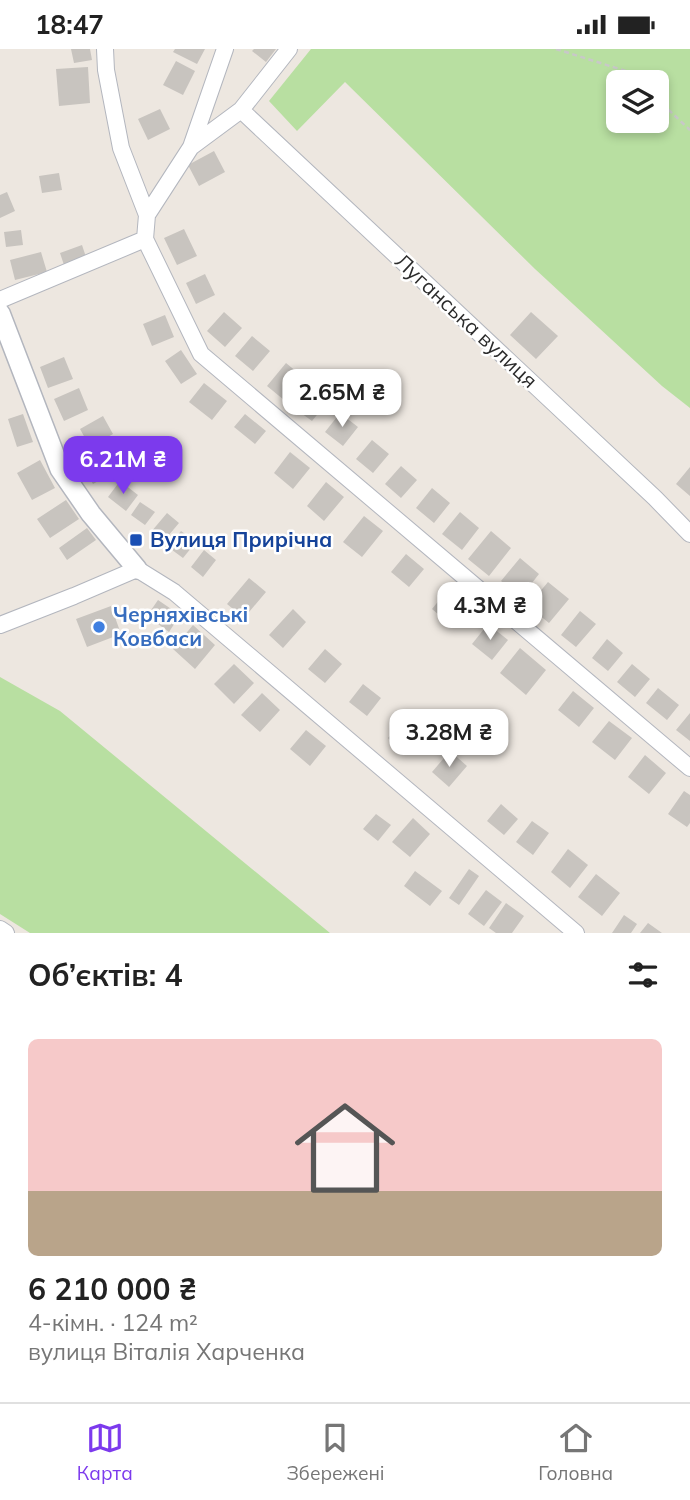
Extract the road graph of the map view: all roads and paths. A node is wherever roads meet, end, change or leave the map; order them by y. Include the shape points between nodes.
1 (105, 49) edge
2 (225, 49) edge
3 (289, 49) edge
4 (556, 49) edge
5 (623, 70) edge
6 (241, 110) junction
7 (669, 110) edge
8 (690, 130) edge
9 (191, 147) junction
10 (147, 215) junction
11 (145, 239) junction
12 (0, 300) edge
13 (0, 313) edge
14 (690, 534) edge
15 (137, 569) junction
16 (0, 625) edge
17 (690, 768) edge
18 (0, 929) edge
19 (6, 933) edge
20 (576, 933) edge

1 - 10 street via 121,148
2 - 9 street
3 - 6 street
4 - 5 path
6 - 9 street
6 - 14 street, Луганська вулиця
7 - 8 path
9 - 10 street
10 - 11 street
11 - 12 street
11 - 17 street via 201,353
13 - 15 street via 60,469
15 - 16 street
15 - 20 street via 174,592
18 - 19 street

